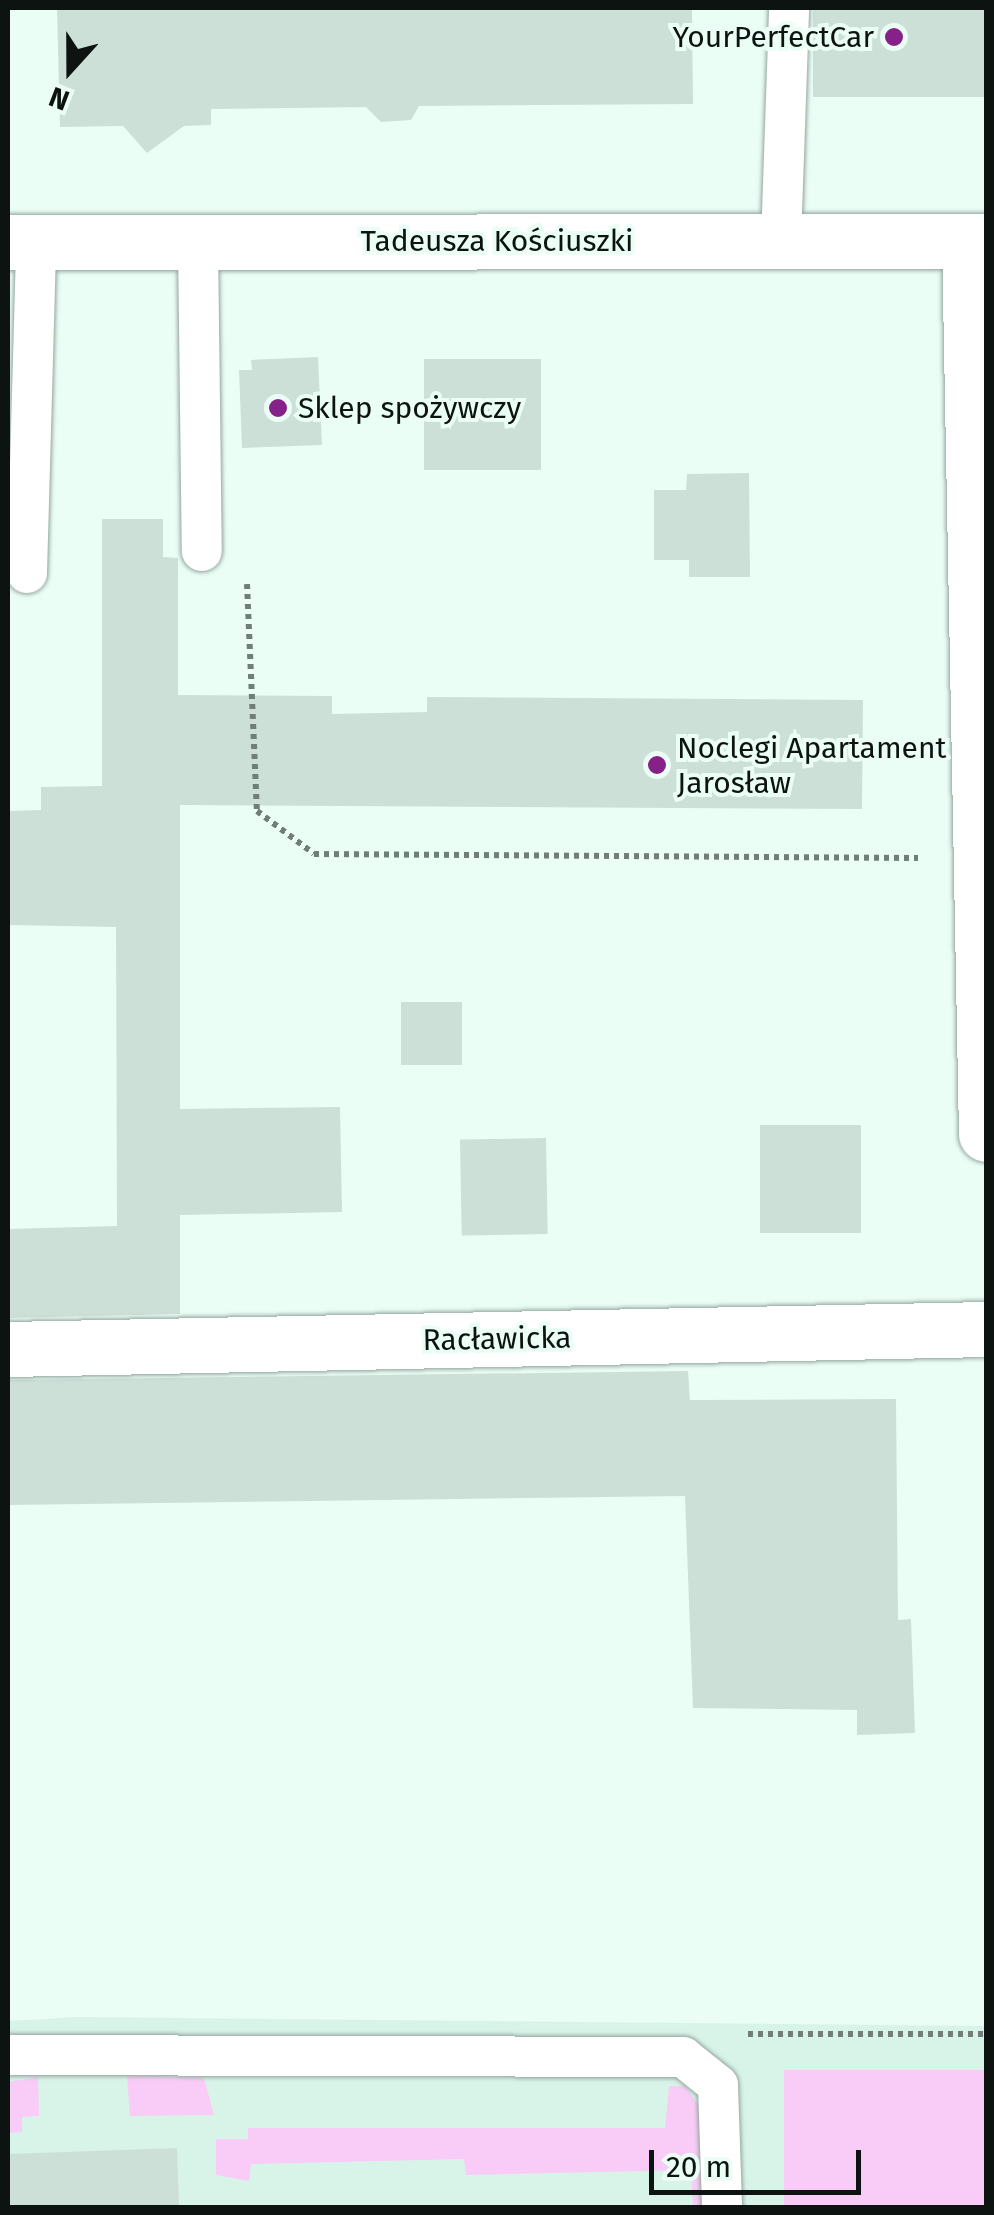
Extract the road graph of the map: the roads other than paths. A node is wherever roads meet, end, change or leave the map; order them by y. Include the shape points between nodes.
1 (789, 8) edge
2 (781, 241) junction
3 (978, 241) edge
4 (22, 242) edge
5 (198, 242) junction
6 (202, 551) dead end
7 (27, 573) dead end
8 (982, 690) edge
9 (986, 1134) edge
10 (986, 1329) edge
11 (8, 1349) edge
12 (8, 2054) edge
13 (722, 2208) edge

1 - 2 lane
2 - 3 street, Tadeusza Kościuszki
2 - 5 street, Tadeusza Kościuszki
3 - 8 street
4 - 5 street, Tadeusza Kościuszki
4 - 7 lane
5 - 6 lane
8 - 9 street
10 - 11 street, Racławicka
12 - 13 lane via 683,2058 718,2085

